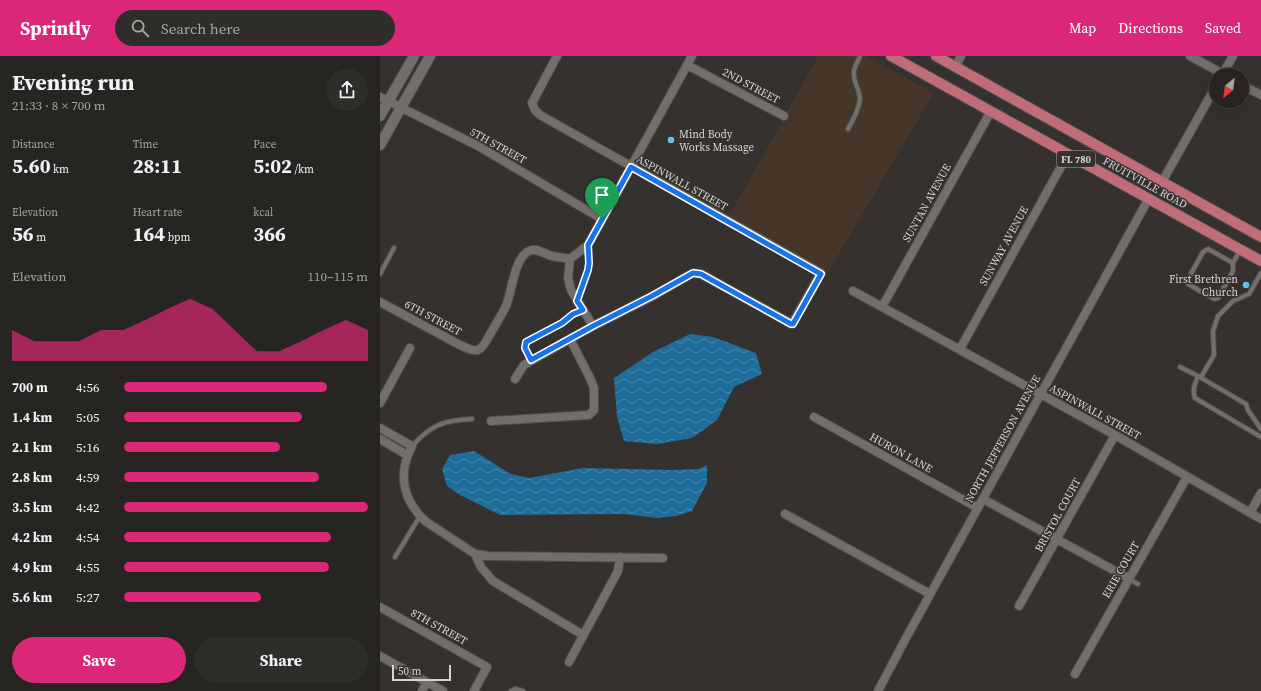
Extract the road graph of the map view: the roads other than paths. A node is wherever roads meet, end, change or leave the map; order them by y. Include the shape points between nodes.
1 (414, 56) edge
2 (430, 56) edge
3 (557, 56) edge
4 (692, 56) edge
5 (860, 56) edge
6 (891, 56) edge
7 (936, 56) edge
8 (961, 56) edge
9 (1190, 56) edge
10 (1233, 56) edge
11 (687, 65) junction
12 (955, 67) junction
13 (1211, 68) edge
14 (1227, 68) edge
15 (1249, 89) edge
16 (1261, 95) edge
17 (1209, 98) edge
18 (384, 99) edge
19 (401, 108) junction
20 (991, 111) junction
21 (380, 116) edge
22 (784, 116) dead end
23 (848, 129) dead end
24 (380, 145) edge
25 (1068, 154) junction
26 (631, 167) junction
27 (1162, 182) junction
28 (1149, 198) junction
29 (602, 219) junction
30 (1261, 237) edge
31 (588, 245) junction
32 (394, 248) dead end
33 (1241, 250) junction
34 (570, 259) junction
35 (1261, 261) edge
36 (1233, 263) junction
37 (1261, 273) edge
38 (380, 274) edge
39 (1256, 282) junction
40 (1261, 284) edge
41 (854, 291) dead end
42 (577, 301) junction
43 (380, 302) edge
44 (882, 307) junction
45 (583, 310) junction
46 (593, 326) junction
47 (570, 339) junction
48 (410, 348) dead end
49 (960, 349) junction
50 (531, 360) junction
51 (1180, 367) dead end
52 (1199, 377) junction
53 (515, 379) dead end
54 (1041, 394) junction
55 (380, 403) edge
56 (814, 417) dead end
57 (472, 419) dead end
58 (492, 421) dead end
59 (380, 428) edge
60 (1261, 429) edge
61 (1115, 435) junction
62 (1261, 437) edge
63 (380, 439) edge
64 (412, 446) junction
65 (407, 455) junction
66 (1187, 477) junction
67 (1261, 493) edge
68 (983, 498) junction
69 (978, 508) junction
70 (1250, 513) junction
71 (785, 514) dead end
72 (420, 516) junction
73 (1261, 519) edge
74 (1057, 539) junction
75 (476, 554) junction
76 (395, 557) dead end
77 (620, 557) junction
78 (663, 558) dead end
79 (1128, 578) junction
80 (1138, 584) dead end
81 (930, 594) junction
82 (1019, 606) dead end
83 (380, 607) edge
84 (584, 635) junction
85 (380, 656) edge
86 (569, 662) dead end
87 (1075, 674) dead end
88 (427, 682) junction
89 (422, 691) edge
90 (443, 691) edge
91 (474, 691) edge
92 (511, 691) edge
93 (522, 691) edge
94 (878, 691) edge

1 - 18 main road
2 - 19 main road
3 - 26 street, ASPINWALL STREET via 532,102 534,108 544,118
4 - 11 street
5 - 23 lane via 854,71 860,101
6 - 20 main road, FRUITVILLE ROAD / FL 780
7 - 12 main road, FRUITVILLE ROAD / FL 780
8 - 12 street
9 - 13 street
10 - 14 street
11 - 22 street, 2ND STREET
11 - 26 street
12 - 27 main road, FRUITVILLE ROAD / FL 780
15 - 16 street
17 - 27 street
18 - 19 street, 5TH STREET
18 - 21 main road
19 - 24 main road
19 - 29 street, 5TH STREET via 478,146
20 - 25 main road, FRUITVILLE ROAD / FL 780
20 - 44 street, SUNTAN AVENUE
25 - 28 main road, FRUITVILLE ROAD / FL 780
25 - 49 street, SUNWAY AVENUE
26 - 29 street
26 - 46 street, ASPINWALL STREET via 821,274 793,324 701,274 693,273
27 - 30 main road, FRUITVILLE ROAD / FL 780
28 - 33 main road, FRUITVILLE ROAD / FL 780
28 - 54 street, NORTH JEFFERSON AVENUE
29 - 31 street
31 - 34 street
31 - 42 lane via 588,270
32 - 38 lane
33 - 35 main road, FRUITVILLE ROAD / FL 780
33 - 36 lane
34 - 42 street via 568,278
34 - 43 street, 6TH STREET via 537,250 525,253 518,262 506,307 478,350 458,344
36 - 36 lane via 1208,249 1203,252 1188,279 1188,284 1214,299 1218,298 1233,271
37 - 39 lane
39 - 40 lane
39 - 52 lane via 1249,294 1233,301 1218,316 1213,331 1214,355
41 - 44 street, ASPINWALL STREET
42 - 45 street
44 - 49 street, ASPINWALL STREET
45 - 46 street
45 - 50 lane via 526,342 525,348
46 - 47 street
47 - 50 street
47 - 58 street via 594,388 592,414
48 - 55 street
49 - 54 street, ASPINWALL STREET
50 - 53 street via 524,365
51 - 52 lane
52 - 60 lane via 1246,404
52 - 62 lane via 1193,392 1196,398
54 - 61 street, ASPINWALL STREET
54 - 68 street, NORTH JEFFERSON AVENUE
56 - 69 street, HURON LANE
57 - 64 lane via 443,422 423,434
59 - 64 street
61 - 66 street, ASPINWALL STREET
61 - 74 street, BRISTOL COURT
63 - 65 street
64 - 65 street
65 - 72 street via 404,471 405,490
66 - 70 street, ASPINWALL STREET
66 - 79 street, ERIE COURT
67 - 70 street
68 - 69 street, NORTH JEFFERSON AVENUE
68 - 74 street
69 - 81 street, NORTH JEFFERSON AVENUE
70 - 73 street, ASPINWALL STREET
71 - 81 street
72 - 75 street
72 - 76 lane
74 - 79 street
74 - 82 street, BRISTOL COURT
75 - 77 street
75 - 84 street via 481,567 493,581
77 - 78 street
77 - 84 street via 618,572
79 - 80 lane
79 - 87 street, ERIE COURT
81 - 94 street, NORTH JEFFERSON AVENUE
83 - 91 street, 8TH STREET via 487,667
84 - 86 street
85 - 88 street
88 - 89 street
88 - 90 street
92 - 93 lane

